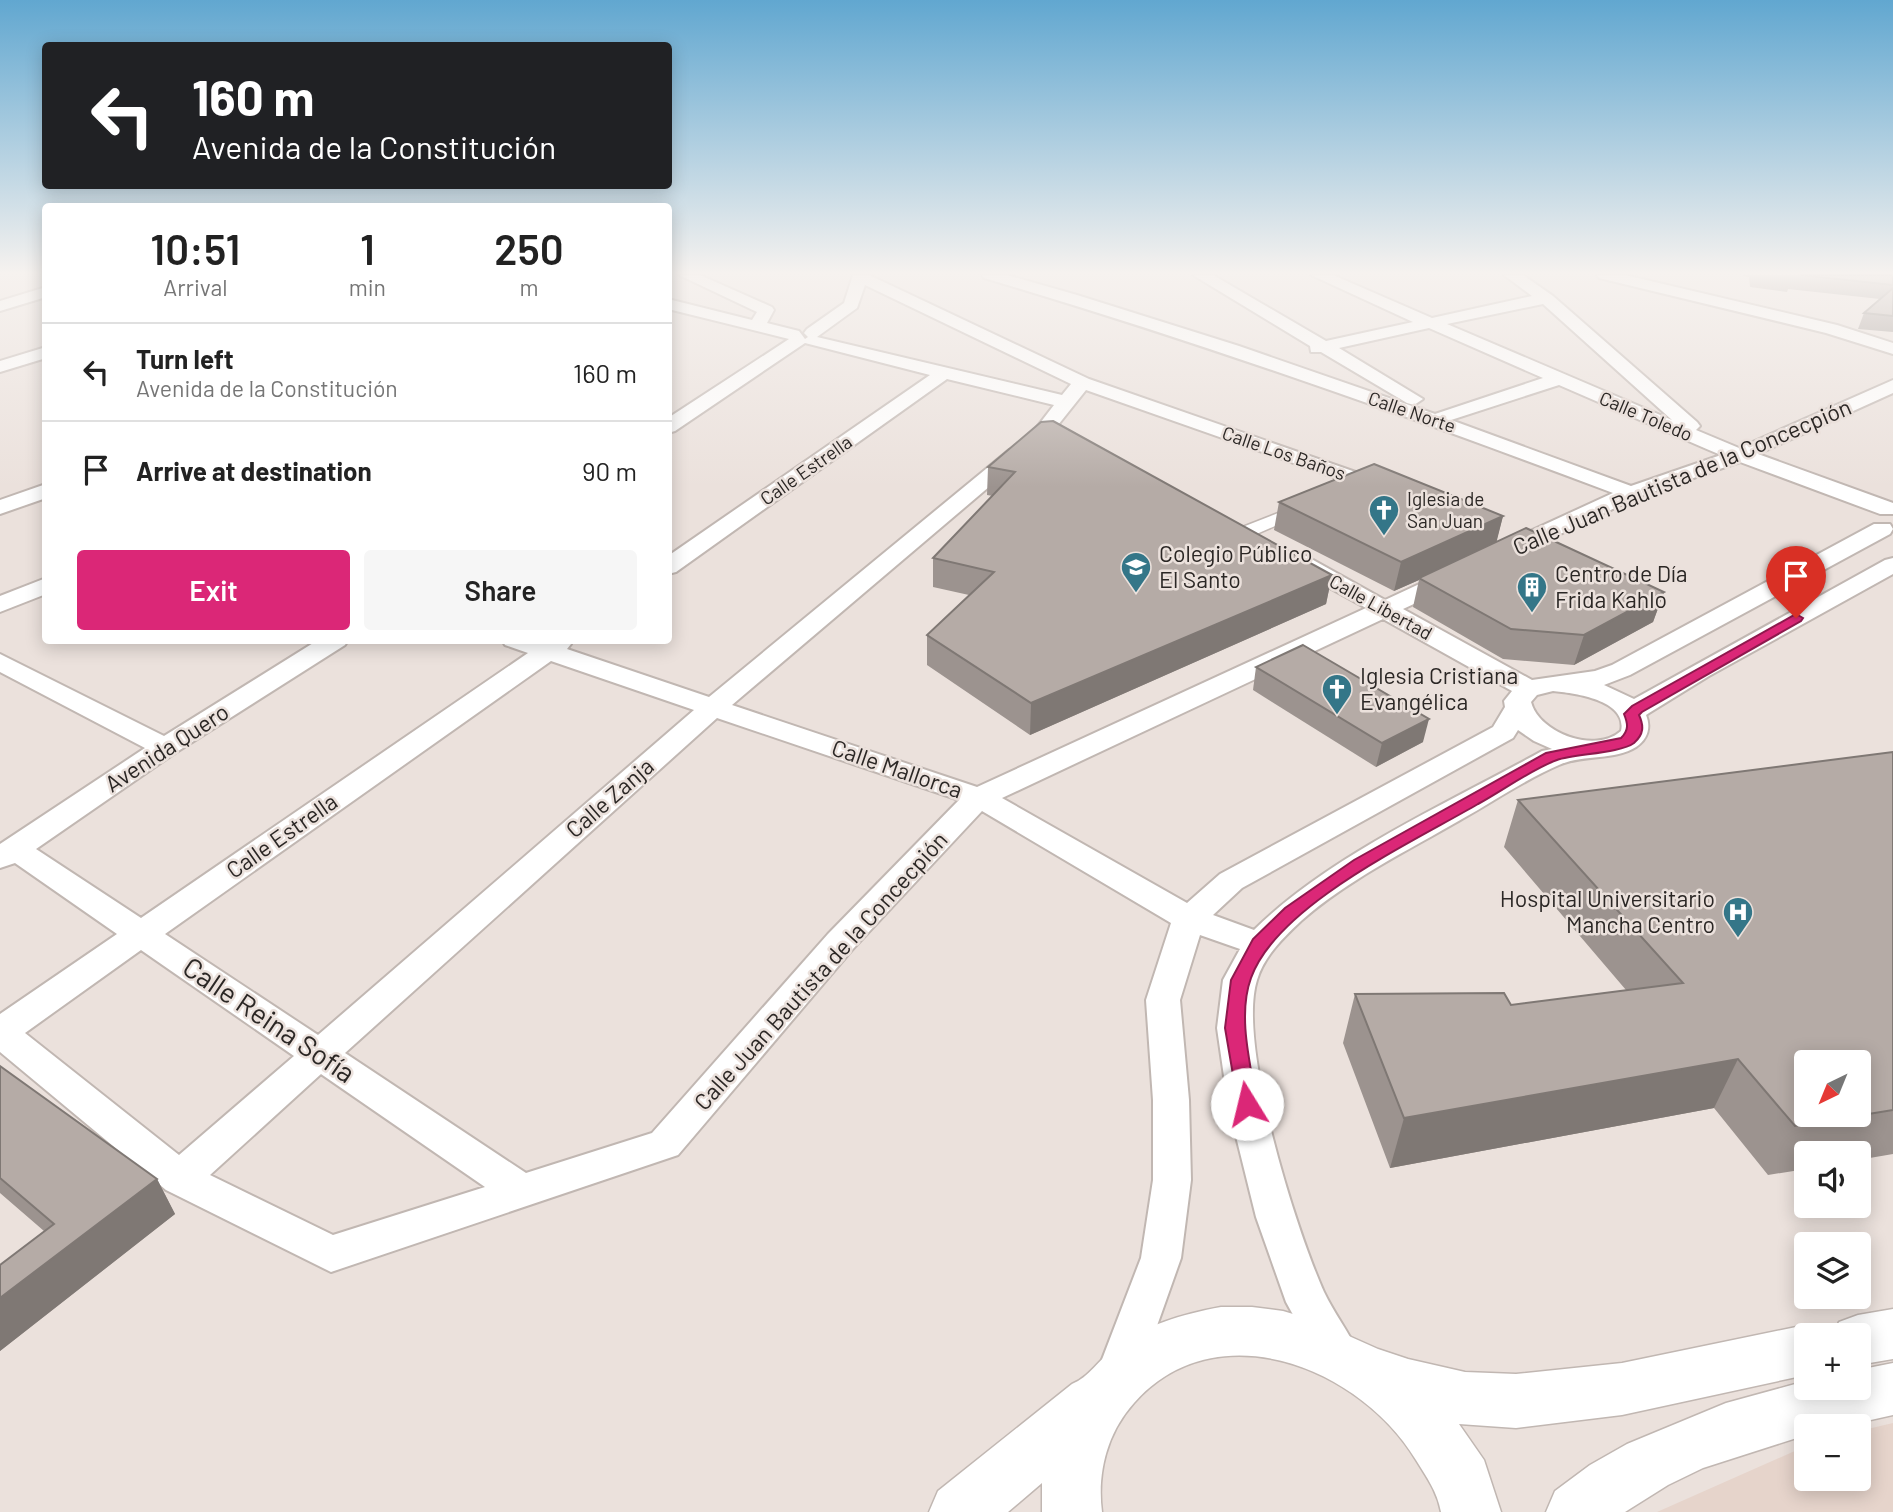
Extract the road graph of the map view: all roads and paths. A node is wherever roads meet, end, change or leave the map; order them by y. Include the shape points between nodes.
1 (791, 346) edge
2 (837, 346) edge
3 (1005, 346) edge
4 (1220, 346) edge
5 (1333, 346) edge
6 (1488, 346) edge
7 (1495, 346) edge
8 (1599, 346) edge
9 (1327, 347) junction
10 (42, 353) edge
11 (1264, 359) junction
12 (0, 367) edge
13 (944, 373) junction
14 (1559, 379) junction
15 (1083, 383) junction
16 (1893, 386) edge
17 (1066, 402) junction
18 (1443, 416) junction
19 (672, 424) edge
20 (1690, 426) junction
21 (1046, 427) junction
22 (1471, 432) junction
23 (1094, 452) edge
24 (1742, 454) junction
25 (1368, 481) junction
26 (42, 491) edge
27 (1344, 492) edge
28 (1631, 493) junction
29 (1406, 497) edge
30 (1319, 502) edge
31 (0, 508) edge
32 (1223, 520) edge
33 (1889, 520) edge
34 (1246, 532) junction
35 (672, 563) edge
36 (1893, 565) edge
37 (42, 587) edge
38 (0, 605) edge
39 (1385, 609) junction
40 (330, 644) edge
41 (556, 646) edge
42 (0, 662) edge
43 (1568, 683) junction
44 (1522, 699) junction
45 (714, 706) junction
46 (1631, 714) junction
47 (165, 747) junction
48 (1596, 748) junction
49 (979, 797) junction
50 (7, 854) edge
51 (1189, 919) junction
52 (141, 934) junction
53 (1259, 944) junction
54 (0, 1032) edge
55 (320, 1054) junction
56 (180, 1178) junction
57 (522, 1191) junction
58 (1893, 1334) edge
59 (1871, 1338) edge
60 (1794, 1353) edge
61 (1349, 1359) junction
62 (1110, 1387) junction
63 (1893, 1389) edge
64 (959, 1512) edge
65 (1072, 1512) edge
66 (1471, 1512) edge
67 (1576, 1512) edge

1 - 19 street
2 - 13 street
3 - 15 street, Calle Los Baños
4 - 11 street, Calle Norte
5 - 9 street
6 - 14 street, Calle Toledo
7 - 20 street, Calle Toledo
8 - 20 street
9 - 11 street
9 - 18 street
10 - 12 street
11 - 22 street, Calle Norte
13 - 17 street
13 - 35 street, Calle Estrella
14 - 18 street
14 - 24 street, Calle Toledo
15 - 17 street
15 - 25 street, Calle Los Baños
16 - 24 street, Calle Juan Bautista de la Concecpión
17 - 21 street
18 - 22 street
20 - 24 street, Calle Toledo
21 - 23 street
21 - 45 street, Calle Zanja via 979,488
22 - 28 street, Calle Norte
24 - 28 street, Calle Juan Bautista de la Concecpión
24 - 33 street, Calle Toledo
25 - 27 street
25 - 29 street, Calle Los Baños
26 - 31 street
28 - 39 street, Calle Juan Bautista de la Concecpión via 1509,538 1478,564
30 - 34 street
32 - 34 street, Calle Libertad
33 - 43 street via 1621,670
34 - 39 street, Calle Libertad
36 - 46 street
37 - 38 street
39 - 44 street, Calle Libertad
39 - 49 street, Calle Juan Bautista de la Concecpión
40 - 47 street, Avenida Quero
41 - 45 street, Calle Mallorca
41 - 52 street, Calle Estrella
42 - 47 street
43 - 44 street via 1539,684
43 - 46 street via 1612,697
44 - 48 street, Calle Libertad via 1531,728 1570,745
44 - 51 street via 1503,732 1231,881
45 - 49 street, Calle Mallorca
45 - 55 street, Calle Zanja
46 - 48 street via 1634,734 1626,741
47 - 50 street, Avenida Quero
48 - 53 street via 1552,757 1360,864 1291,912
49 - 51 street, Calle Mallorca
49 - 57 street, Calle Juan Bautista de la Concecpión via 840,942 665,1144
50 - 52 street, Calle Reina Sofía
51 - 53 street, Calle Mallorca
51 - 62 street via 1163,1000 1172,1180 1161,1258
52 - 54 street, Calle Estrella
52 - 55 street, Calle Reina Sofía
53 - 61 street via 1240,980 1235,1028 1247,1104 1276,1217 1307,1303
54 - 56 street, Calle Juan Bautista de la Concecpión
55 - 56 street, Calle Zanja
55 - 57 street, Calle Reina Sofía
56 - 57 street, Calle Juan Bautista de la Concecpión via 331,1254
58 - 59 street
60 - 61 street via 1622,1389 1516,1401 1465,1399 1408,1385
61 - 62 street via 1276,1332 1216,1331 1161,1347
61 - 66 street via 1420,1416 1463,1481
62 - 64 street via 995,1487
62 - 65 street via 1079,1442
63 - 67 street via 1724,1430 1636,1470

